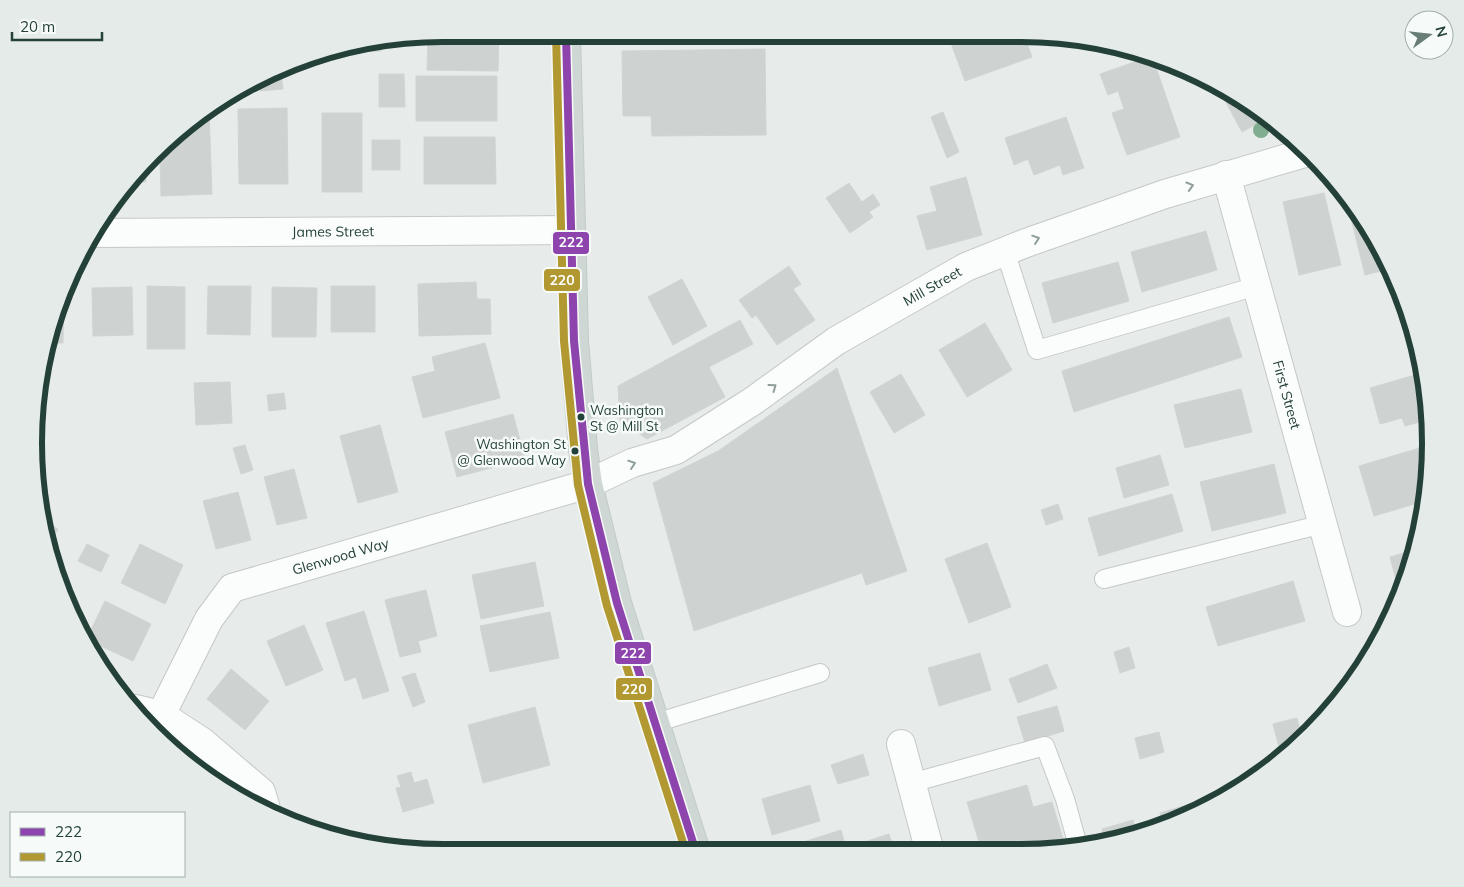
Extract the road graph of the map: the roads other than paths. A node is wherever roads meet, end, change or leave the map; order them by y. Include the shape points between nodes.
1 (566, 42) edge
2 (1298, 155) edge
3 (1226, 175) junction
4 (571, 230) junction
5 (102, 233) edge
6 (1005, 251) junction
7 (1257, 286) junction
8 (588, 484) junction
9 (1323, 524) junction
10 (1104, 579) dead end
11 (1347, 612) dead end
12 (820, 673) dead end
13 (149, 712) edge
14 (655, 723) junction
15 (901, 744) dead end
16 (911, 783) junction
17 (264, 802) edge
18 (1076, 840) edge
19 (693, 844) edge
20 (928, 844) edge

1 - 4 main road
2 - 3 street, Mill Street
6 -> 3 street, Mill Street
3 - 7 street, First Street
4 - 5 street, James Street
4 - 8 main road via 574,341
6 - 7 lane via 1037,350
8 -> 6 street, Mill Street via 632,463 676,450 753,401 836,341 966,267
7 - 9 street, First Street
8 - 13 street, Glenwood Way via 232,588
8 - 14 main road via 617,603
9 - 10 lane
9 - 11 street, First Street
12 - 14 lane
13 - 17 street via 201,741 261,792
14 - 19 main road
15 - 16 street
16 - 18 lane via 1045,746
16 - 20 street

